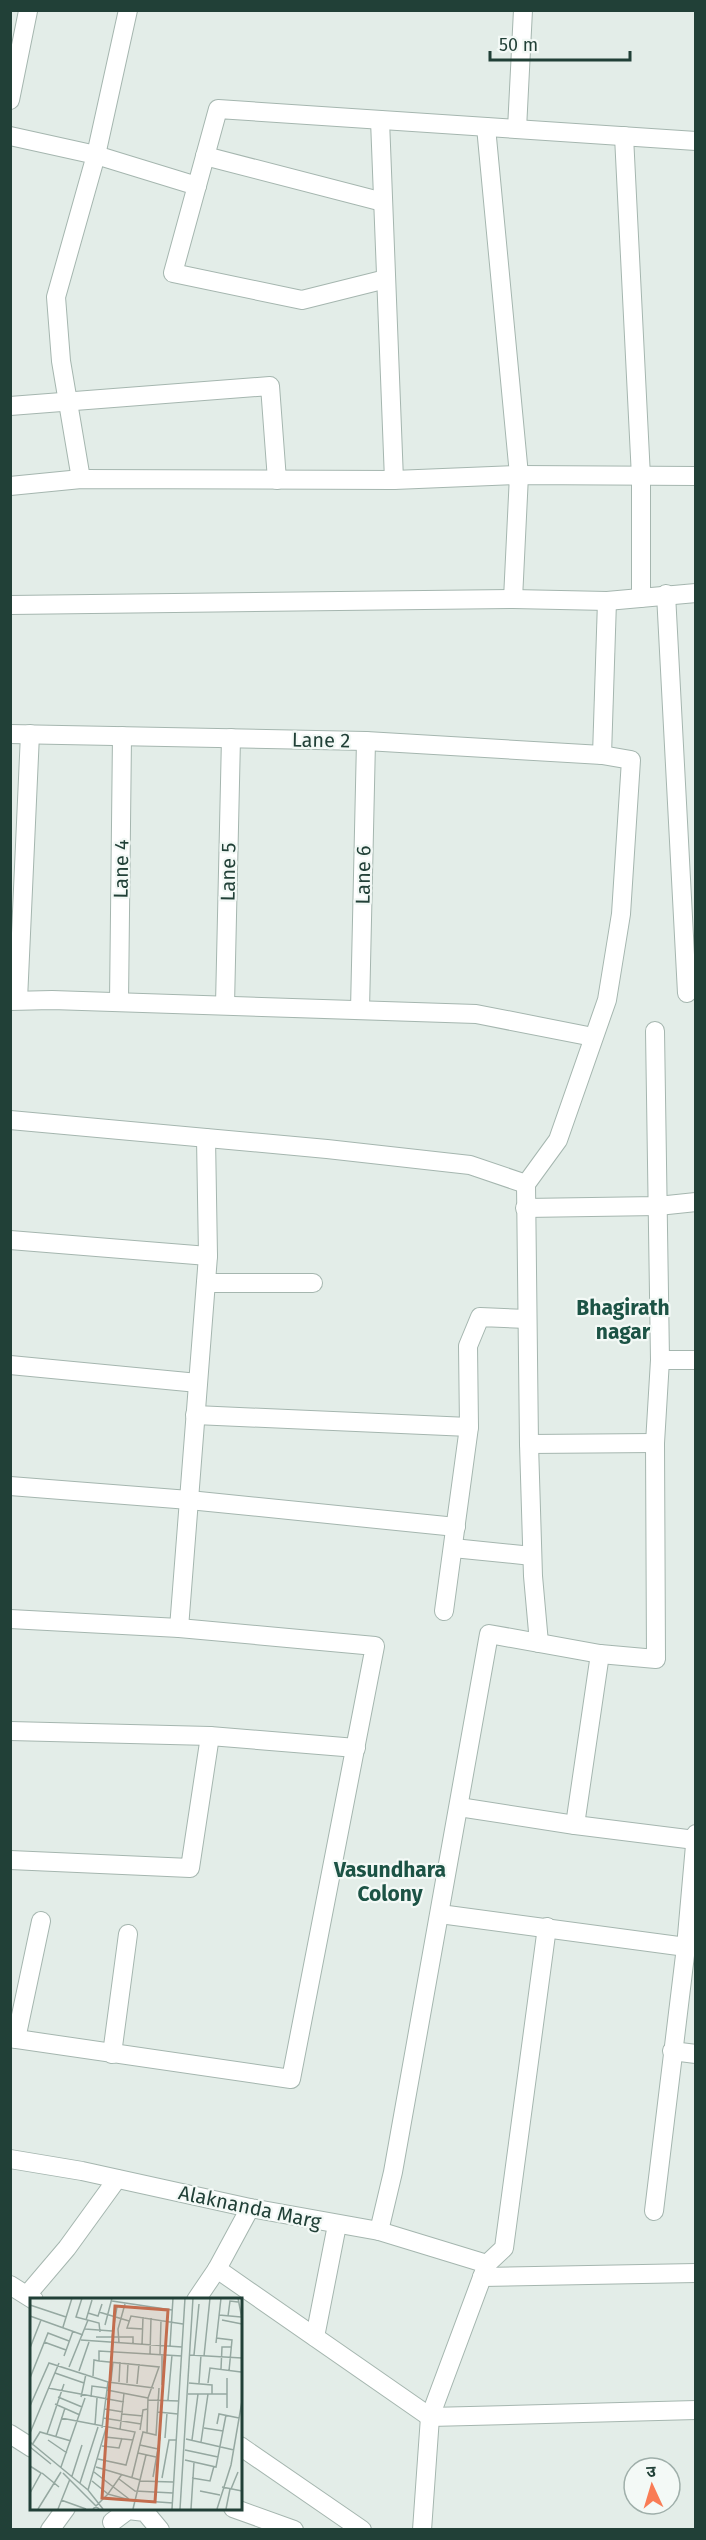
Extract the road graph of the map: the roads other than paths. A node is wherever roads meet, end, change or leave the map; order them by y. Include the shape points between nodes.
1 (128, 10) edge
2 (524, 10) edge
3 (28, 11) edge
4 (10, 100) edge
5 (380, 120) junction
6 (486, 127) junction
7 (517, 129) junction
8 (10, 136) edge
9 (624, 136) junction
10 (696, 141) edge
11 (96, 155) junction
12 (205, 156) junction
13 (197, 186) junction
14 (383, 202) junction
15 (386, 279) junction
16 (68, 400) junction
17 (10, 406) edge
18 (519, 475) junction
19 (696, 476) edge
20 (641, 477) junction
21 (81, 479) junction
22 (277, 480) junction
23 (394, 480) junction
24 (10, 486) edge
25 (696, 593) edge
26 (666, 594) junction
27 (513, 598) junction
28 (641, 598) junction
29 (607, 601) junction
30 (10, 604) edge
31 (10, 734) edge
32 (30, 734) junction
33 (122, 736) junction
34 (231, 738) junction
35 (366, 741) junction
36 (602, 755) junction
37 (687, 993) dead end
38 (14, 1000) edge
39 (119, 1002) junction
40 (225, 1005) junction
41 (360, 1010) junction
42 (656, 1031) dead end
43 (593, 1037) junction
44 (10, 1120) edge
45 (206, 1138) junction
46 (525, 1184) junction
47 (696, 1202) edge
48 (658, 1206) junction
49 (525, 1208) junction
50 (10, 1240) edge
51 (208, 1256) junction
52 (206, 1282) junction
53 (314, 1283) dead end
54 (527, 1319) junction
55 (660, 1360) junction
56 (696, 1360) edge
57 (10, 1365) edge
58 (198, 1383) junction
59 (195, 1415) junction
60 (469, 1427) junction
61 (529, 1443) junction
62 (655, 1443) junction
63 (10, 1486) edge
64 (189, 1500) junction
65 (456, 1527) junction
66 (453, 1548) junction
67 (532, 1556) junction
68 (444, 1611) dead end
69 (10, 1619) edge
70 (179, 1628) junction
71 (539, 1643) junction
72 (600, 1654) junction
73 (10, 1731) edge
74 (210, 1736) junction
75 (356, 1748) junction
76 (459, 1806) junction
77 (575, 1825) junction
78 (696, 1834) edge
79 (695, 1840) edge
80 (10, 1860) edge
81 (440, 1914) junction
82 (41, 1921) dead end
83 (547, 1927) junction
84 (128, 1934) dead end
85 (686, 1947) junction
86 (13, 2038) edge
87 (672, 2051) junction
88 (112, 2054) junction
89 (696, 2054) edge
90 (10, 2159) edge
91 (117, 2179) junction
92 (250, 2208) junction
93 (654, 2211) dead end
94 (337, 2225) junction
95 (379, 2231) junction
96 (217, 2270) junction
97 (484, 2270) junction
98 (696, 2273) edge
99 (10, 2285) edge
100 (30, 2297) edge
101 (197, 2298) edge
102 (315, 2337) junction
103 (696, 2410) edge
104 (430, 2417) junction
105 (10, 2434) edge
106 (30, 2447) edge
107 (242, 2447) edge
108 (64, 2510) edge
109 (239, 2510) edge
110 (112, 2522) dead end
111 (50, 2529) edge
112 (160, 2529) edge
113 (294, 2529) edge
114 (362, 2529) edge
115 (422, 2529) edge

1 - 11 street
2 - 7 street
3 - 4 street
5 - 6 street
5 - 12 street via 218,110
5 - 14 street
6 - 7 street
6 - 18 street
7 - 9 street
8 - 11 street
9 - 10 street
9 - 20 street
11 - 13 street
11 - 16 street via 56,297
12 - 13 street
12 - 14 street
13 - 15 street via 173,273 302,300
14 - 15 street
15 - 23 street
16 - 17 street
16 - 21 street
16 - 22 street via 270,386
18 - 20 street
18 - 23 street
18 - 27 street
19 - 20 street
20 - 28 street
21 - 22 street
21 - 24 street
22 - 23 street
25 - 26 street
26 - 28 street
26 - 37 street
27 - 29 street
27 - 30 street
28 - 29 street
29 - 36 street
31 - 32 street, Lane 2
32 - 33 street, Lane 2
32 - 38 street
33 - 34 street, Lane 2
33 - 39 street, Lane 4
34 - 35 street, Lane 2
34 - 40 street, Lane 5
35 - 36 street, Lane 2
35 - 41 street, Lane 6
36 - 43 street, Lane 2 via 631,760 621,914 607,1000
38 - 39 street
39 - 40 street
40 - 41 street
41 - 43 street via 476,1014
42 - 48 street
43 - 46 street via 558,1140
44 - 45 street
45 - 46 street via 470,1165
45 - 51 street
46 - 49 street
47 - 48 street
48 - 49 street
48 - 55 street
49 - 54 street
50 - 51 street
51 - 52 street
52 - 53 street
52 - 58 street
54 - 60 street via 480,1317 468,1346
54 - 61 street
55 - 56 street
55 - 62 street
57 - 58 street
58 - 59 street
59 - 60 street
59 - 64 street
60 - 65 street
61 - 62 street
61 - 67 street
62 - 72 street via 656,1659
63 - 64 street
64 - 65 street
64 - 70 street
65 - 66 street
66 - 67 street
66 - 68 street
67 - 71 street
69 - 70 street
70 - 75 street via 375,1646
71 - 72 street
71 - 76 street via 489,1634
72 - 77 street
73 - 74 street
74 - 75 street
74 - 80 street via 190,1868
75 - 88 street via 291,2079
76 - 77 street
76 - 81 street
77 - 79 street
78 - 79 street
79 - 85 street
81 - 83 street
81 - 95 street
82 - 86 street
83 - 85 street
83 - 97 street via 504,2248
84 - 88 street
85 - 87 street
86 - 88 street
87 - 89 street
87 - 93 street
90 - 91 street, Alaknanda Marg
91 - 92 street, Alaknanda Marg
91 - 100 street
92 - 94 street, Alaknanda Marg
92 - 96 street
94 - 95 street, Alaknanda Marg
94 - 102 street
95 - 97 street, Alaknanda Marg
96 - 101 street
96 - 102 street
97 - 98 street, Alaknanda Marg
97 - 104 street
99 - 100 street
102 - 104 street
103 - 104 street
104 - 115 street
105 - 106 street
107 - 114 street
108 - 111 street
109 - 113 street
110 - 112 street via 128,2510 145,2512

